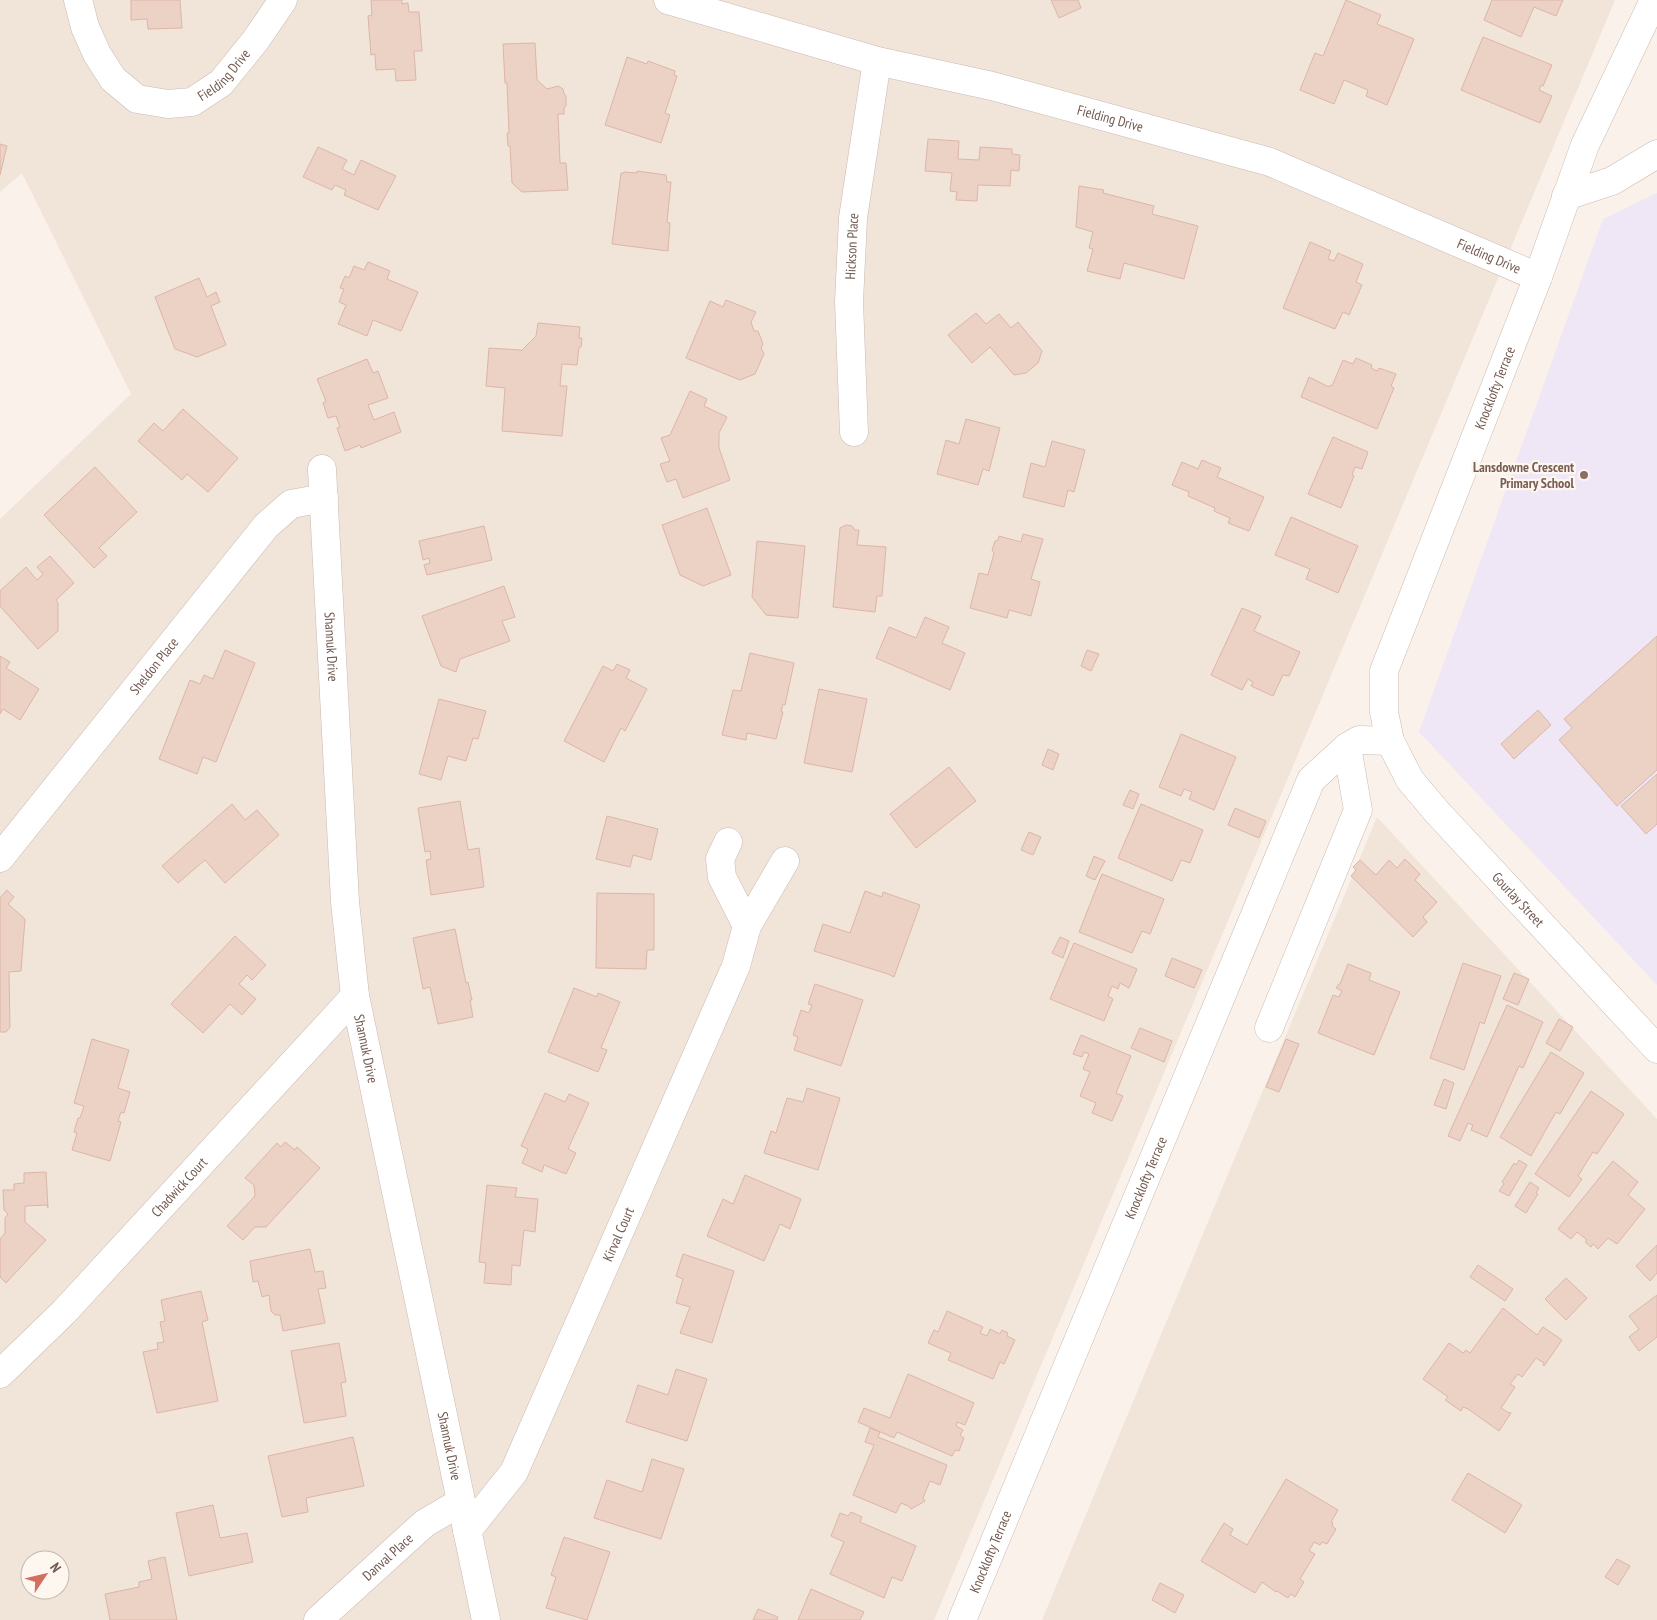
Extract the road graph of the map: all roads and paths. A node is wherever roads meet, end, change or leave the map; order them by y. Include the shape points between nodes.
1 (78, 0) edge
2 (284, 0) edge
3 (668, 0) edge
4 (1654, 0) edge
5 (877, 61) junction
6 (1657, 154) edge
7 (1566, 196) junction
8 (1538, 278) junction
9 (854, 432) dead end
10 (322, 469) dead end
11 (324, 498) junction
12 (1390, 741) junction
13 (1347, 747) junction
14 (728, 842) dead end
15 (0, 858) edge
16 (785, 861) dead end
17 (747, 926) junction
18 (354, 996) junction
19 (1268, 1028) dead end
20 (1657, 1049) edge
21 (0, 1374) edge
22 (461, 1502) junction
23 (467, 1531) junction
24 (318, 1620) edge
25 (486, 1620) edge
26 (962, 1620) edge

1 - 2 street, Fielding Drive via 84,26 113,78 138,99 168,104 192,102 221,83
3 - 5 street, Fielding Drive
4 - 7 street, Knocklofty Terrace via 1585,145
5 - 8 street, Fielding Drive via 992,86 1270,162
5 - 9 street, Hickson Place via 853,218 849,302
6 - 7 street via 1612,181
7 - 8 street, Knocklofty Terrace
8 - 12 street, Knocklofty Terrace via 1384,670 1384,712
10 - 11 street, Shannuk Drive
11 - 15 street, Sheldon Place via 291,504 266,526
11 - 18 street, Shannuk Drive via 345,902
12 - 13 street, Knocklofty Terrace via 1360,740
12 - 20 street, Gourlay Street via 1410,780 1437,812
13 - 19 street via 1358,810
13 - 26 street, Knocklofty Terrace via 1312,780
14 - 17 street via 720,859 722,877
16 - 17 street, Kirval Court
17 - 23 street, Kirval Court via 736,966 514,1472
18 - 21 street, Chadwick Court via 64,1312
18 - 22 street, Shannuk Drive
22 - 23 street, Shannuk Drive
22 - 24 street, Danval Place via 425,1523
23 - 25 street, Shannuk Drive

